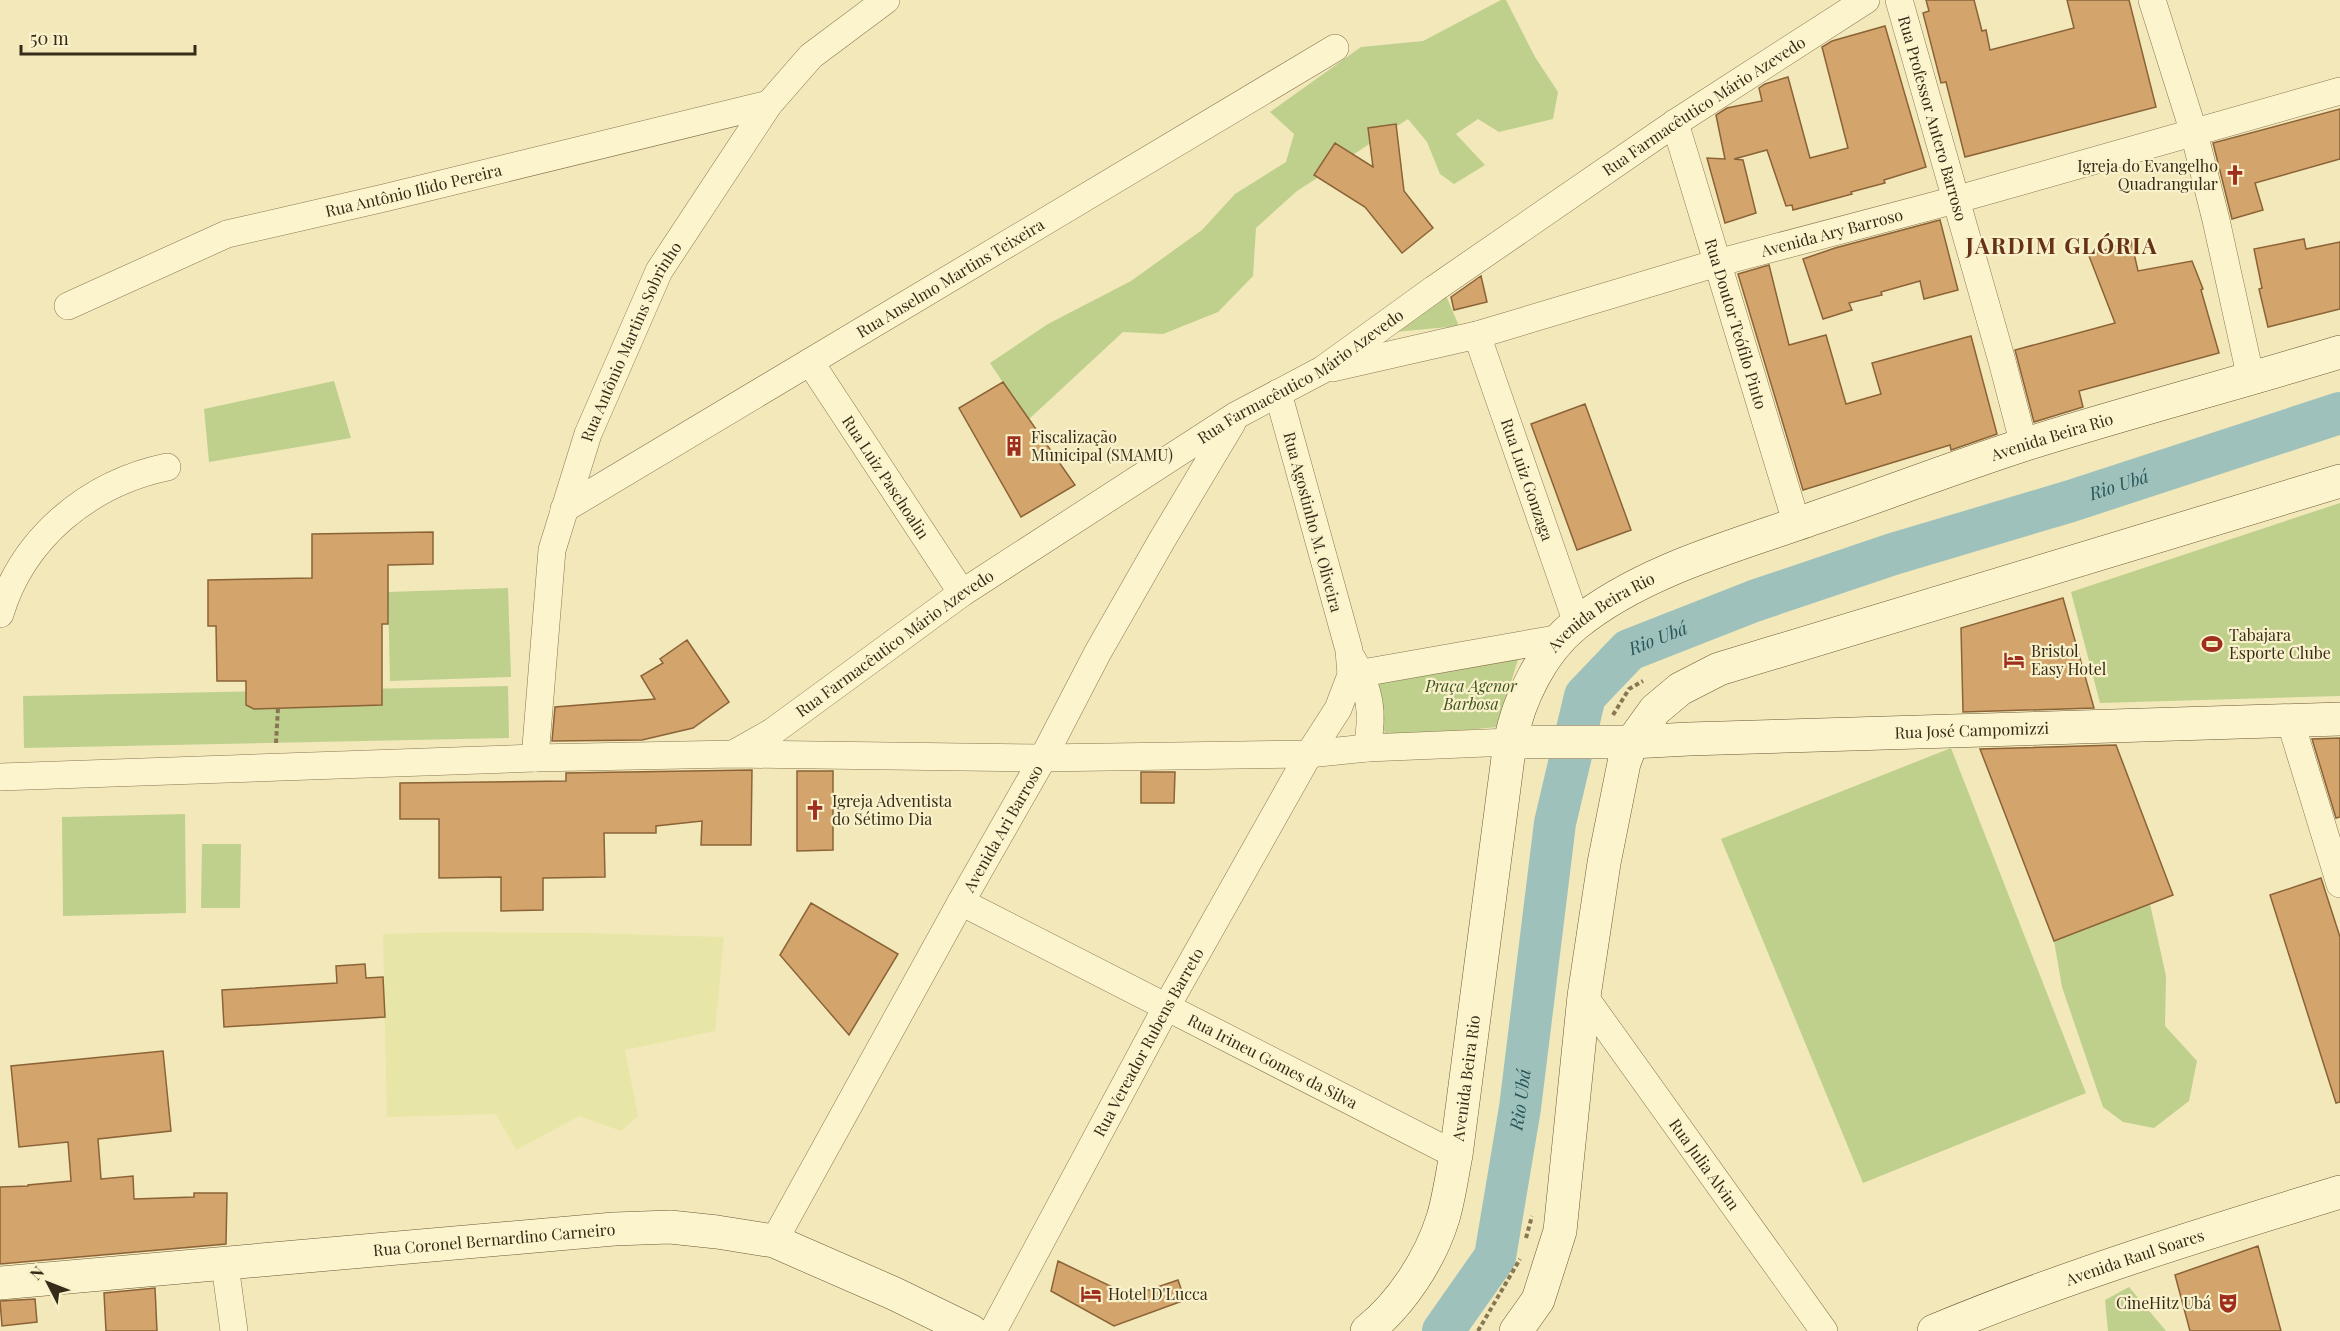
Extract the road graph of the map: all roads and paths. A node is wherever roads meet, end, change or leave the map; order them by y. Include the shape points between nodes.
1 (886, 0) edge
2 (1866, 0) edge
3 (1899, 0) edge
4 (2152, 0) edge
5 (1335, 48) dead end
6 (2340, 91) edge
7 (769, 104) junction
8 (1675, 123) junction
9 (2194, 133) junction
10 (1954, 200) junction
11 (1717, 263) junction
12 (68, 306) dead end
13 (1477, 335) junction
14 (2340, 352) edge
15 (810, 362) junction
16 (1322, 370) junction
17 (2251, 379) junction
18 (1278, 393) junction
19 (1235, 416) junction
20 (2024, 445) junction
21 (167, 467) dead end
22 (2340, 481) edge
23 (564, 509) junction
24 (1797, 525) junction
25 (962, 593) junction
26 (0, 614) edge
27 (1569, 631) junction
28 (1354, 667) junction
29 (1649, 677) dead end
30 (278, 708) dead end
31 (2340, 719) edge
32 (2290, 720) junction
33 (1510, 742) junction
34 (1615, 742) junction
35 (276, 747) dead end
36 (1367, 748) junction
37 (734, 754) junction
38 (1309, 754) junction
39 (535, 758) junction
40 (1043, 758) junction
41 (0, 777) edge
42 (2340, 884) edge
43 (961, 902) junction
44 (1584, 996) junction
45 (1167, 1006) junction
46 (1456, 1155) junction
47 (2340, 1192) edge
48 (1534, 1206) dead end
49 (774, 1241) junction
50 (1524, 1246) dead end
51 (1521, 1257) dead end
52 (225, 1265) junction
53 (0, 1283) edge
54 (234, 1331) edge
55 (971, 1331) edge
56 (993, 1331) edge
57 (1366, 1331) edge
58 (1478, 1331) edge
59 (1516, 1331) edge
60 (1824, 1331) edge
61 (1934, 1331) edge

1 - 7 street, Rua Antônio Martins Sobrinho via 811,56
2 - 8 street, Rua Farmacêutico Mário Azevedo
3 - 10 street, Rua Professor Antero Barroso
4 - 9 street
5 - 15 street, Rua Anselmo Martins Teixeira
6 - 9 street, Avenida Ary Barroso
7 - 12 street, Rua Antônio Ilido Pereira via 227,234
7 - 23 street, Rua Antônio Martins Sobrinho via 659,271 588,434
8 - 11 street, Rua Doutor Teófilo Pinto
8 - 16 street, Rua Farmacêutico Mário Azevedo
9 - 10 street, Avenida Ary Barroso
9 - 17 street
10 - 11 street, Avenida Ary Barroso
10 - 20 street, Rua Professor Antero Barroso
11 - 13 street, Avenida Ary Barroso
11 - 24 street, Rua Doutor Teófilo Pinto
13 - 16 street, Avenida Ary Barroso
13 - 27 street, Rua Luiz Gonzaga
14 - 17 main road, Avenida Beira Rio
15 - 23 street, Rua Anselmo Martins Teixeira
15 - 25 street, Rua Luiz Paschoalin
16 - 18 street, Rua Farmacêutico Mário Azevedo
17 - 20 main road, Avenida Beira Rio
18 - 19 street, Rua Farmacêutico Mário Azevedo
18 - 28 street, Rua Agostinho M. Oliveira
19 - 25 street, Rua Farmacêutico Mário Azevedo
19 - 40 street, Avenida Ari Barroso via 1098,652
20 - 24 main road, Avenida Beira Rio
21 - 26 street via 146,471 100,492 56,522 29,553
22 - 34 main road via 1719,669 1680,689
23 - 39 street, Rua Antônio Martins Sobrinho via 552,550
24 - 27 main road, Avenida Beira Rio via 1701,557 1630,589
25 - 37 street, Rua Farmacêutico Mário Azevedo via 772,732
27 - 28 street
27 - 33 main road, Avenida Beira Rio via 1539,668 1520,705
28 - 36 street, Rua Agostinho M. Oliveira via 1372,710
28 - 38 street, Rua Vereador Rubens Barreto via 1338,709
29 - 34 path via 1629,689 1613,716
30 - 35 path
31 - 32 main road, Rua José Campomizzi
32 - 34 main road, Rua José Campomizzi
32 - 42 street
33 - 34 main road, Rua José Campomizzi
33 - 36 street
33 - 46 main road, Avenida Beira Rio
34 - 44 main road via 1624,763
36 - 38 street
37 - 39 street
37 - 40 street
38 - 40 street
38 - 45 street, Rua Vereador Rubens Barreto
39 - 41 street
40 - 43 street, Avenida Ari Barroso
43 - 45 street, Rua Irineu Gomes da Silva
43 - 49 street, Avenida Ari Barroso
44 - 59 main road via 1560,1231 1538,1300
44 - 60 street, Rua Julia Alvim
45 - 46 street, Rua Irineu Gomes da Silva
45 - 56 street, Rua Vereador Rubens Barreto
46 - 57 main road, Avenida Beira Rio via 1443,1218 1420,1270 1380,1320
47 - 61 main road, Avenida Raul Soares via 2141,1253 2015,1297
48 - 50 path
49 - 52 main road, Rua Coronel Bernardino Carneiro via 670,1227 614,1229
49 - 55 main road, Rua Coronel Bernardino Carneiro
51 - 58 path
52 - 53 main road, Rua Coronel Bernardino Carneiro
52 - 54 street

